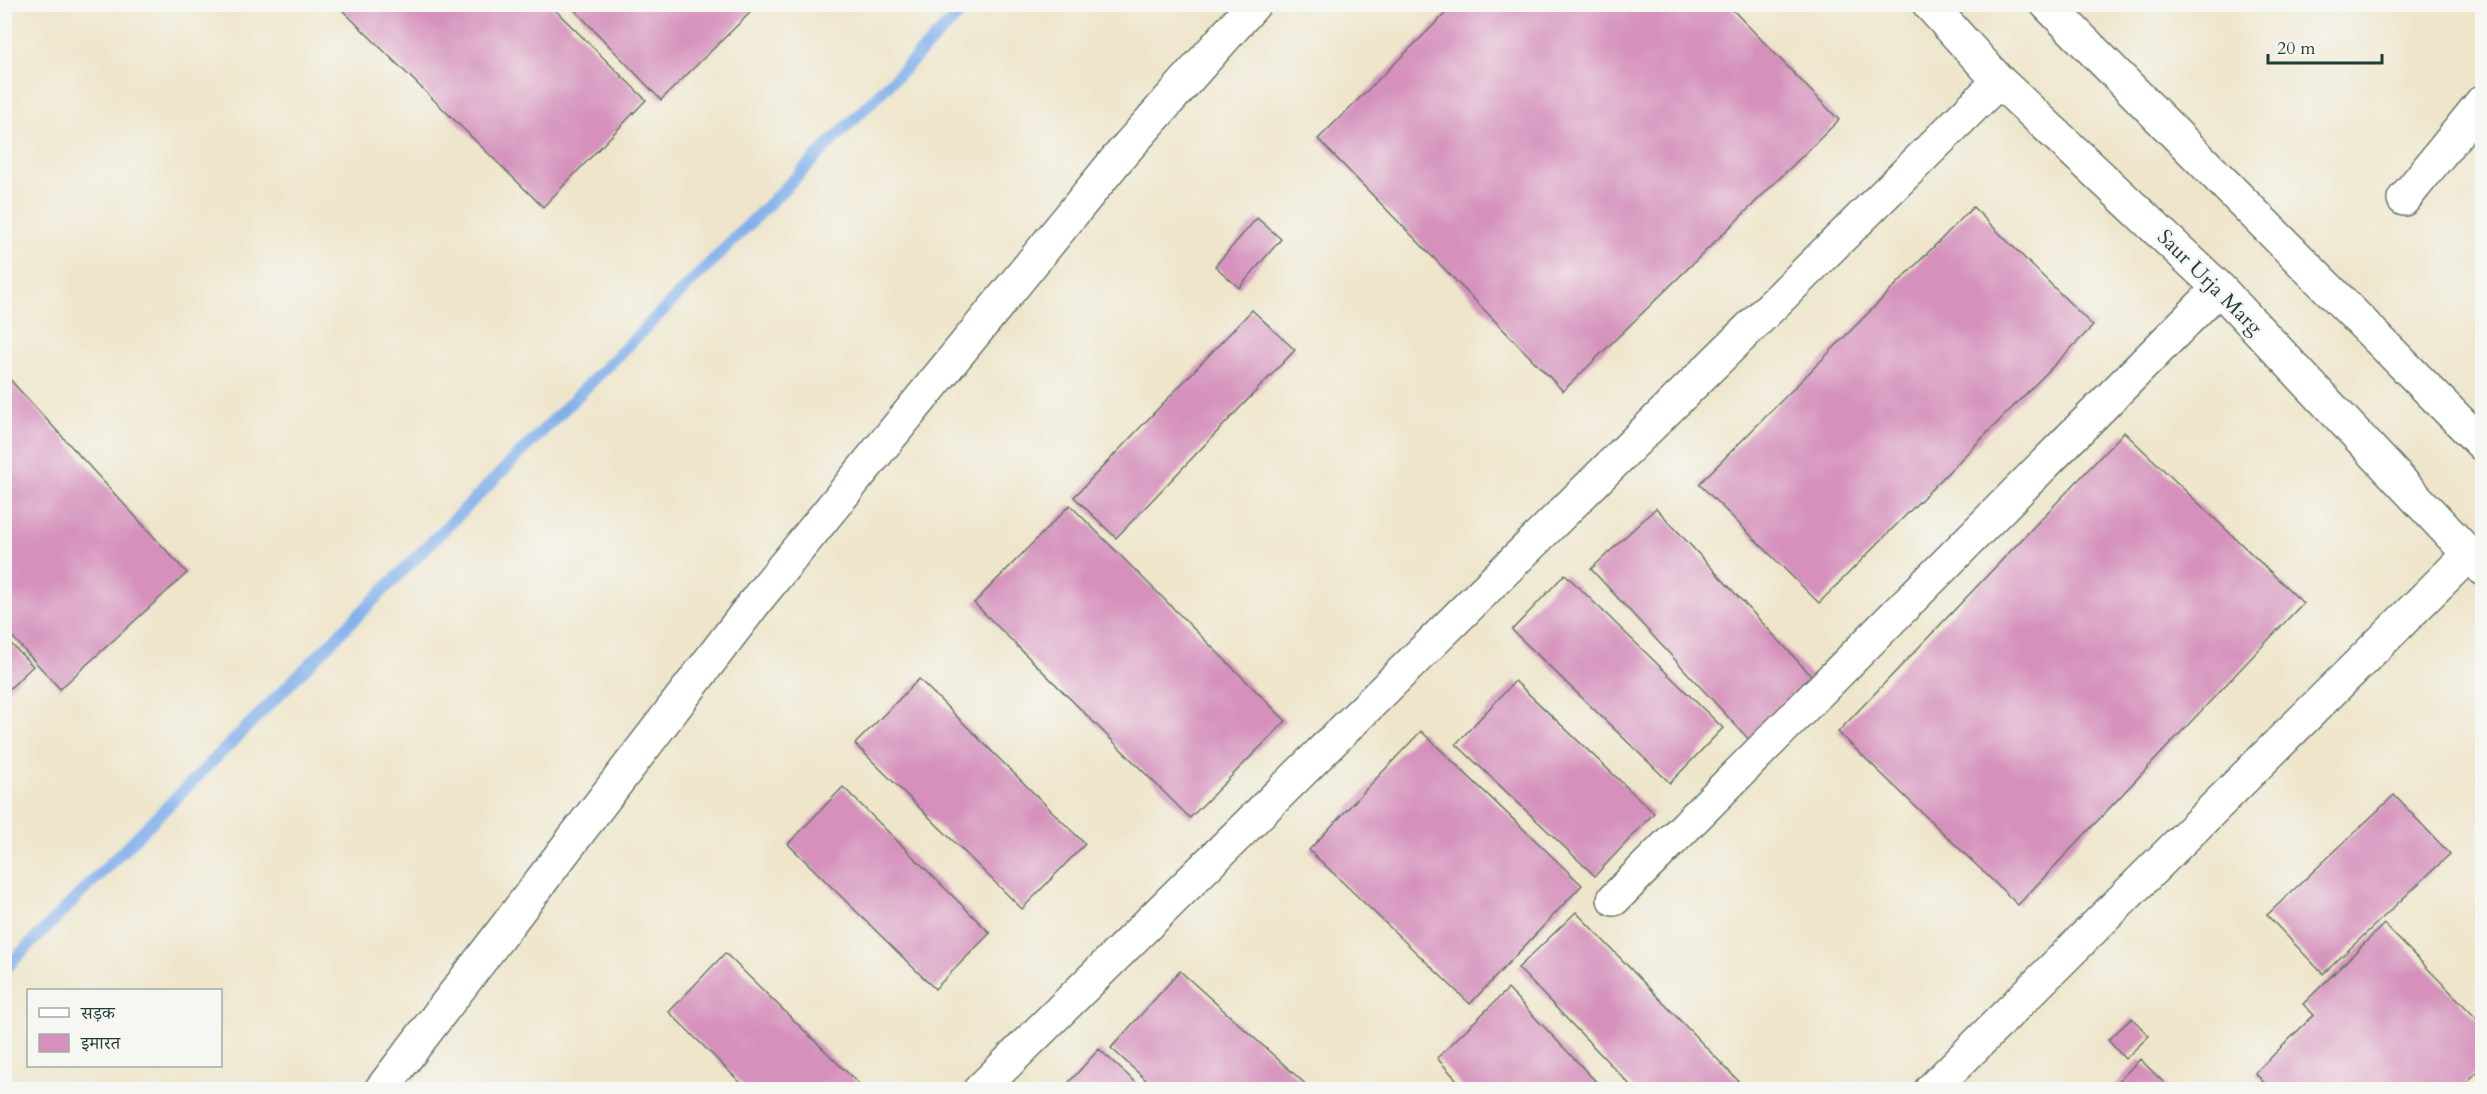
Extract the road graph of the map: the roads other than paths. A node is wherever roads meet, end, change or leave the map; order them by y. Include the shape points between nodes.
1 (1254, 4) edge
2 (1929, 4) edge
3 (2048, 4) edge
4 (2000, 81) junction
5 (2482, 102) edge
6 (2404, 199) dead end
7 (2219, 288) junction
8 (2482, 444) edge
9 (2476, 561) edge
10 (1614, 900) dead end
11 (381, 1089) edge
12 (980, 1089) edge
13 (1931, 1089) edge

1 - 11 street via 1117,159 758,598
2 - 4 street, Saur Urja Marg
3 - 8 street
4 - 7 street, Saur Urja Marg
4 - 12 street
5 - 6 street
7 - 9 street, Saur Urja Marg
7 - 10 street
9 - 13 street

